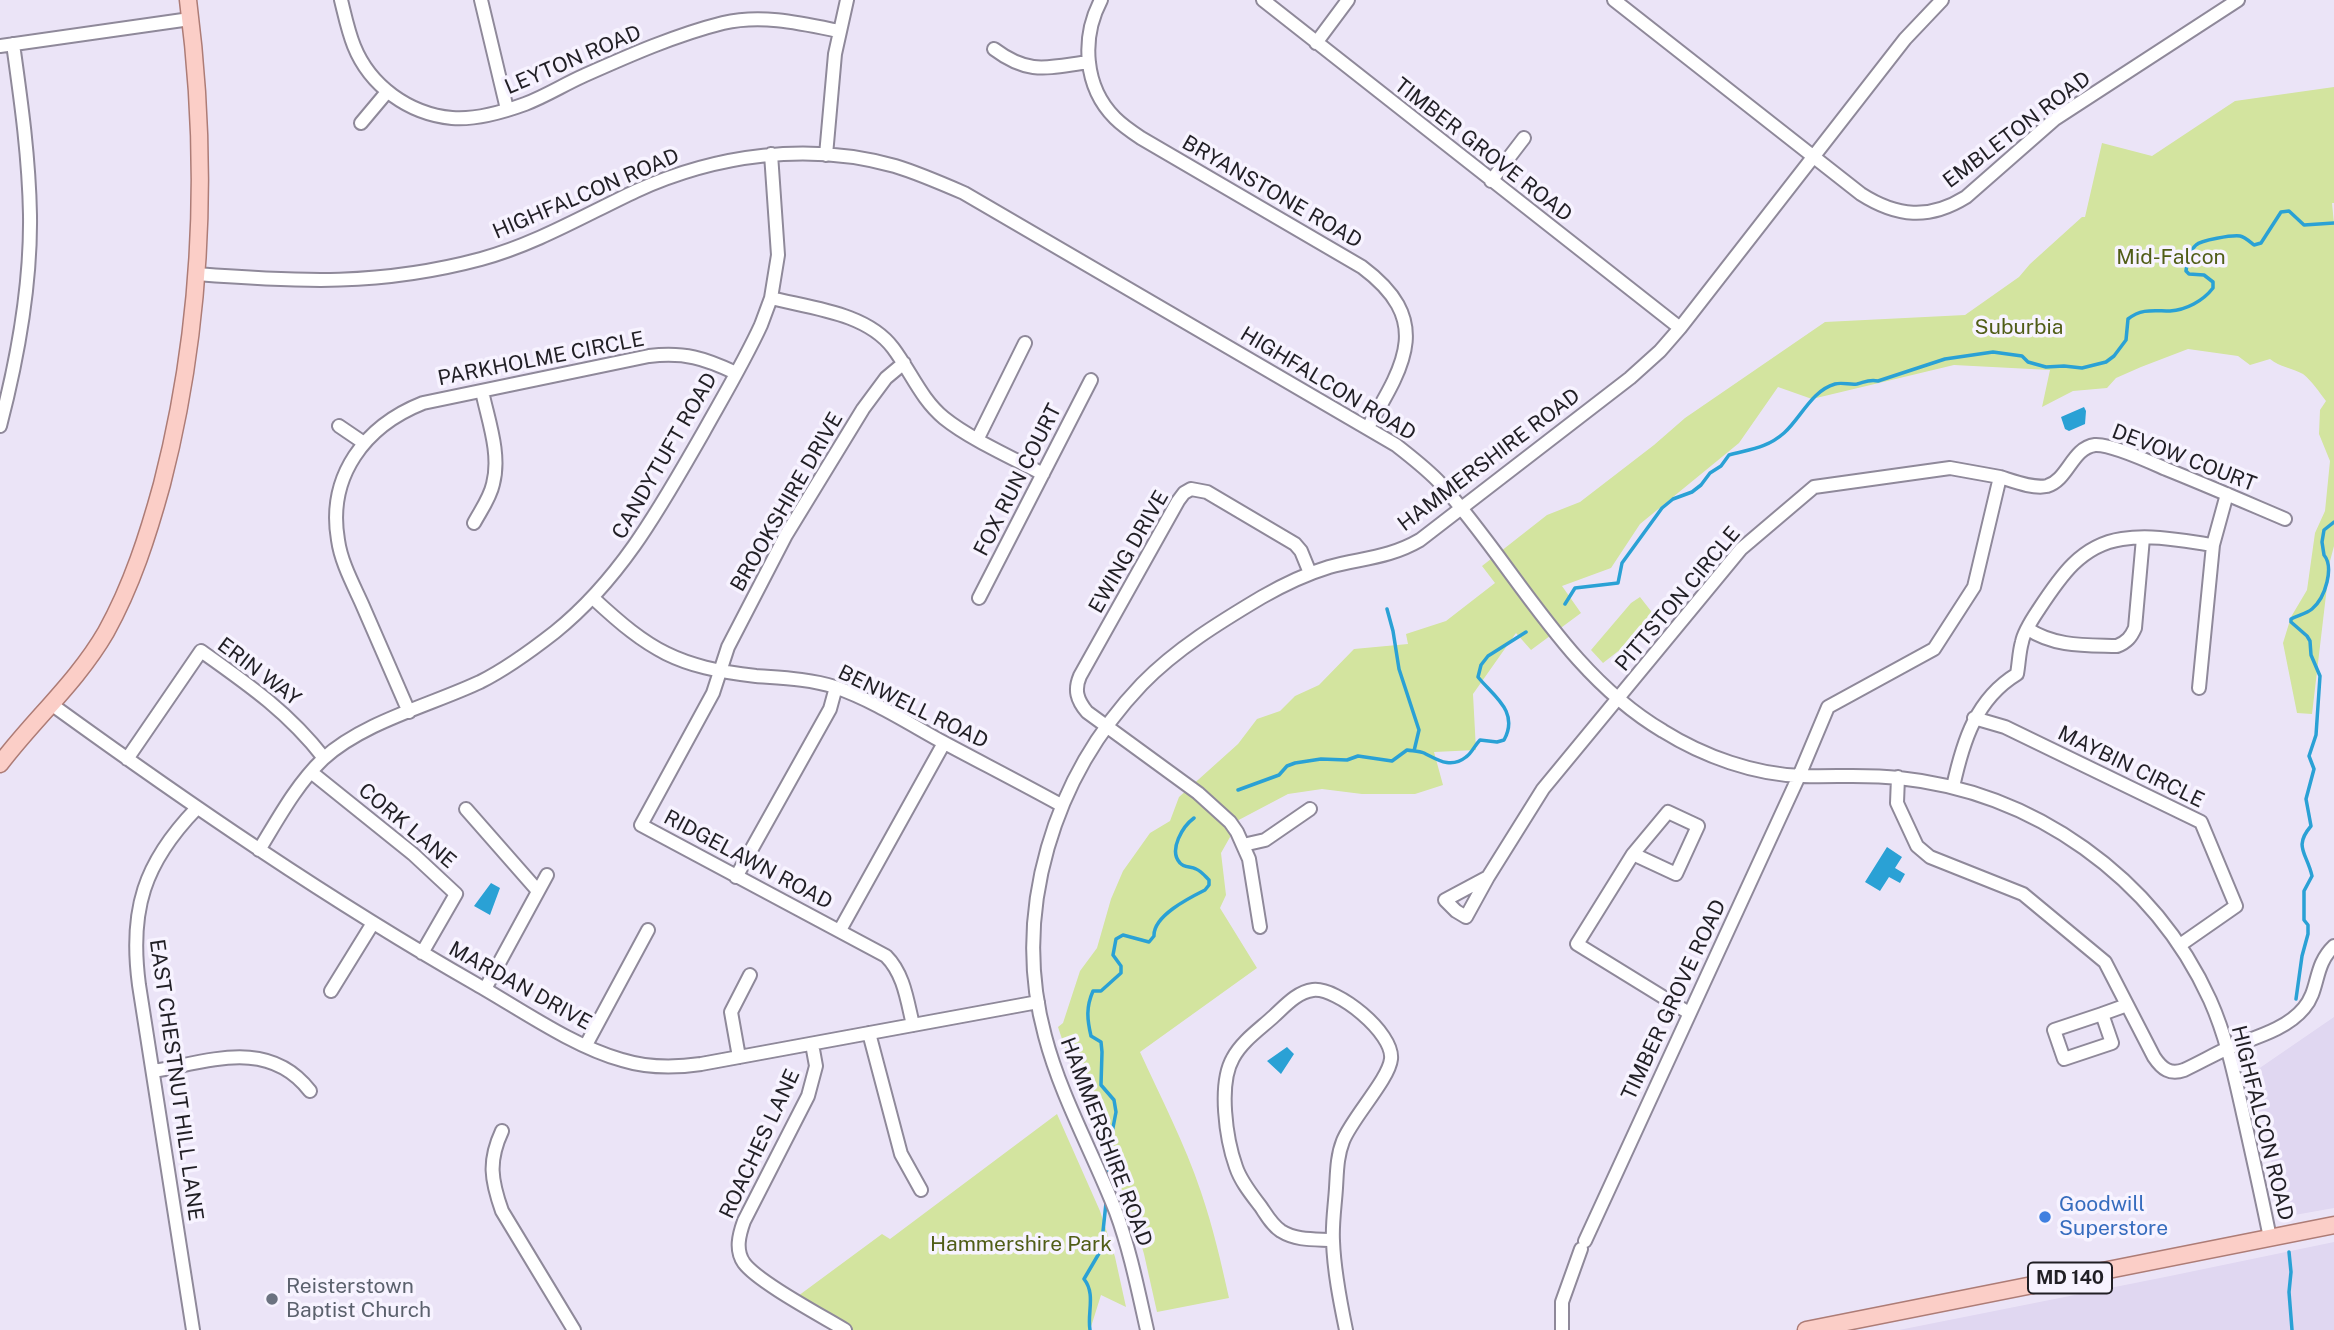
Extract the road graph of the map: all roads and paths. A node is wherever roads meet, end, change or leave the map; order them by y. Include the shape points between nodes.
1 (188, 0) edge
2 (341, 0) edge
3 (481, 0) edge
4 (847, 0) edge
5 (1101, 0) edge
6 (1263, 0) edge
7 (1348, 0) edge
8 (1614, 0) edge
9 (1942, 0) edge
10 (2238, 0) edge
11 (190, 19) junction
12 (839, 31) junction
13 (1315, 43) junction
14 (7, 45) edge
15 (995, 49) dead end
16 (1089, 62) junction
17 (387, 92) junction
18 (507, 109) junction
19 (361, 123) dead end
20 (1524, 138) dead end
21 (771, 154) junction
22 (826, 155) junction
23 (1813, 156) junction
24 (1491, 181) junction
25 (197, 274) junction
26 (771, 298) junction
27 (1680, 328) junction
28 (1025, 343) dead end
29 (904, 363) junction
30 (736, 373) junction
31 (1091, 380) dead end
32 (482, 391) junction
33 (0, 426) edge
34 (339, 426) dead end
35 (1368, 427) junction
36 (978, 438) junction
37 (364, 443) junction
38 (1043, 474) junction
39 (2000, 477) junction
40 (2227, 494) junction
41 (1461, 509) junction
42 (2285, 519) dead end
43 (474, 523) dead end
44 (2143, 538) junction
45 (2213, 545) junction
46 (1310, 573) junction
47 (593, 598) junction
48 (979, 598) dead end
49 (2028, 629) junction
50 (720, 672) junction
51 (836, 687) junction
52 (2199, 688) dead end
53 (1618, 700) junction
54 (51, 705) junction
55 (409, 712) junction
56 (1974, 718) junction
57 (1106, 726) junction
58 (944, 743) junction
59 (324, 758) junction
60 (127, 760) junction
61 (0, 764) edge
62 (311, 772) junction
63 (1799, 776) junction
64 (1898, 777) junction
65 (1954, 787) junction
66 (1061, 805) junction
67 (196, 809) junction
68 (466, 809) dead end
69 (1311, 809) dead end
70 (1243, 845) junction
71 (259, 850) junction
72 (1633, 854) junction
73 (547, 875) dead end
74 (736, 877) junction
75 (1488, 877) dead end
76 (538, 891) junction
77 (373, 923) junction
78 (1260, 927) dead end
79 (648, 930) dead end
80 (840, 930) junction
81 (2180, 945) junction
82 (2334, 946) edge
83 (422, 953) junction
84 (750, 975) dead end
85 (485, 989) junction
86 (331, 991) dead end
87 (1038, 1002) junction
88 (2127, 1005) junction
89 (1689, 1013) junction
90 (2102, 1014) junction
91 (913, 1025) junction
92 (869, 1033) junction
93 (813, 1044) junction
94 (586, 1045) junction
95 (2228, 1049) junction
96 (739, 1057) junction
97 (154, 1072) junction
98 (310, 1091) dead end
99 (502, 1131) dead end
100 (921, 1190) dead end
101 (2334, 1225) edge
102 (2270, 1238) junction
103 (1333, 1240) junction
104 (1827, 1328) edge
105 (193, 1330) edge
106 (574, 1330) edge
107 (845, 1330) edge
108 (1147, 1330) edge
109 (1346, 1330) edge
110 (1562, 1330) edge
111 (1806, 1330) edge

1 - 11 main road
2 - 17 street, LEYTON ROAD via 354,48 371,77
3 - 18 street
4 - 12 street
5 - 16 street, BRYANSTONE ROAD via 1090,29
6 - 13 street, TIMBER GROVE ROAD
7 - 13 street
8 - 23 street, EMBLETON ROAD
9 - 23 street, HAMMERSHIRE ROAD via 1905,39
10 - 23 street, EMBLETON ROAD via 2055,120 1953,205 1915,213 1879,205
11 - 14 street
11 - 25 main road via 201,175
12 - 18 street, LEYTON ROAD via 781,19 725,22
12 - 22 street
13 - 24 street, TIMBER GROVE ROAD
14 - 33 street via 26,146 30,230 23,316
15 - 16 street via 1030,68
16 - 35 street, BRYANSTONE ROAD via 1100,99 1124,126 1362,267 1385,286 1400,312 1406,348 1395,382
17 - 18 street, LEYTON ROAD via 421,110 453,118
17 - 19 street
20 - 24 street
21 - 22 street, HIGHFALCON ROAD
21 - 25 street, HIGHFALCON ROAD via 671,176 524,244 442,268 326,282
21 - 26 street, CANDYTUFT ROAD via 778,255
22 - 35 street, HIGHFALCON ROAD via 893,166 964,193
23 - 27 street, HAMMERSHIRE ROAD
24 - 27 street, TIMBER GROVE ROAD
25 - 54 main road via 180,406 146,541 105,634
26 - 29 street via 862,324 884,337
26 - 30 street, CANDYTUFT ROAD
27 - 41 street, HAMMERSHIRE ROAD via 1630,378
28 - 36 street
29 - 36 street via 932,407
29 - 50 street, BROOKSHIRE DRIVE via 886,377 817,482 728,647
30 - 32 street, PARKHOLME CIRCLE via 710,360 671,354
30 - 47 street, CANDYTUFT ROAD via 645,532
31 - 38 street, FOX RUN COURT
32 - 37 street, PARKHOLME CIRCLE via 405,410 380,425
32 - 43 street via 495,473
34 - 37 street
35 - 41 street, HIGHFALCON ROAD via 1419,463
36 - 38 street
37 - 55 street, PARKHOLME CIRCLE via 341,486 338,542
38 - 48 street, FOX RUN COURT
39 - 40 street, DEVOW COURT via 2045,486 2094,445 2135,456
39 - 53 street, PITTSTON CIRCLE via 1950,468 1814,487 1741,549
39 - 63 street via 1974,587 1934,649 1828,708
40 - 42 street, DEVOW COURT
40 - 45 street
41 - 46 street, HAMMERSHIRE ROAD via 1399,551
41 - 53 street, HIGHFALCON ROAD via 1579,662
44 - 45 street
44 - 49 street via 2122,539 2086,552 2058,579
44 - 49 street via 2135,628 2125,643 2055,643
45 - 52 street
46 - 57 street, HAMMERSHIRE ROAD via 1195,639 1144,682
46 - 57 street, EWING DRIVE via 1295,544 1207,492 1191,489 1184,493 1077,684 1081,705
47 - 50 street, BENWELL ROAD via 652,647
47 - 55 street, CANDYTUFT ROAD via 506,666
49 - 56 street via 2017,674 1993,692
50 - 51 street, BENWELL ROAD
50 - 74 street, RIDGELAWN ROAD via 641,825
51 - 58 street, BENWELL ROAD
51 - 74 street via 830,709
53 - 63 street, HIGHFALCON ROAD via 1692,747 1741,765
53 - 75 street, PITTSTON CIRCLE via 1544,789
54 - 60 street, MARDAN DRIVE
54 - 61 main road
55 - 59 street, CANDYTUFT ROAD via 357,736
56 - 65 street
56 - 81 street, MAYBIN CIRCLE via 2005,727 2202,822 2236,906
57 - 66 street, HAMMERSHIRE ROAD
57 - 70 street via 1211,804 1230,822
58 - 66 street, BENWELL ROAD
58 - 80 street
59 - 60 street, ERIN WAY via 277,707 201,651
59 - 62 street, CANDYTUFT ROAD
60 - 67 street, MARDAN DRIVE
62 - 71 street, CANDYTUFT ROAD
62 - 83 street, CORK LANE via 456,894
63 - 64 street, HIGHFALCON ROAD
63 - 89 street, TIMBER GROVE ROAD
64 - 65 street, HIGHFALCON ROAD
64 - 88 street via 1897,803 1921,852 2023,894 2105,962
65 - 81 street, HIGHFALCON ROAD via 2023,812 2077,842 2143,899
66 - 87 street, HAMMERSHIRE ROAD via 1039,885 1035,923
67 - 71 street, MARDAN DRIVE
67 - 97 street, EAST CHESTNUT HILL LANE via 163,848 139,907 136,956
68 - 76 street
69 - 70 street via 1265,840
70 - 78 street
71 - 77 street, MARDAN DRIVE
72 - 72 street via 1668,812 1698,825 1676,874
72 - 89 street via 1577,944
73 - 76 street
74 - 80 street, RIDGELAWN ROAD
76 - 85 street
77 - 83 street, MARDAN DRIVE
77 - 86 street
79 - 94 street
80 - 91 street, RIDGELAWN ROAD via 894,964
81 - 95 street, HIGHFALCON ROAD via 2210,1001
82 - 95 street via 2320,965 2312,996 2299,1013 2258,1038
83 - 85 street, MARDAN DRIVE
84 - 96 street via 731,1012
85 - 94 street, MARDAN DRIVE
87 - 91 street, MARDAN DRIVE
87 - 108 street, HAMMERSHIRE ROAD via 1053,1065 1127,1246
88 - 90 street
88 - 95 street via 2165,1070 2184,1070
89 - 110 street, TIMBER GROVE ROAD via 1583,1245 1562,1302
90 - 90 street via 2112,1043 2064,1059 2054,1030
91 - 92 street, MARDAN DRIVE
92 - 93 street, MARDAN DRIVE
92 - 100 street via 901,1154
93 - 96 street, MARDAN DRIVE
93 - 107 street, ROACHES LANE via 816,1066 808,1097 744,1221 738,1245 744,1263 760,1278
94 - 96 street, MARDAN DRIVE via 643,1065 680,1067
95 - 102 street, HIGHFALCON ROAD
97 - 98 street via 249,1057 288,1069
97 - 105 street, EAST CHESTNUT HILL LANE
99 - 106 street via 492,1164 502,1211
101 - 102 main road, MD 140
102 - 104 main road, MD 140
103 - 103 street via 1343,1141 1387,1071 1391,1049 1379,1030 1348,1003 1313,990 1292,1000 1243,1044 1227,1072 1224,1098 1236,1168 1273,1225 1290,1236
103 - 109 street
104 - 111 main road, MD 140

